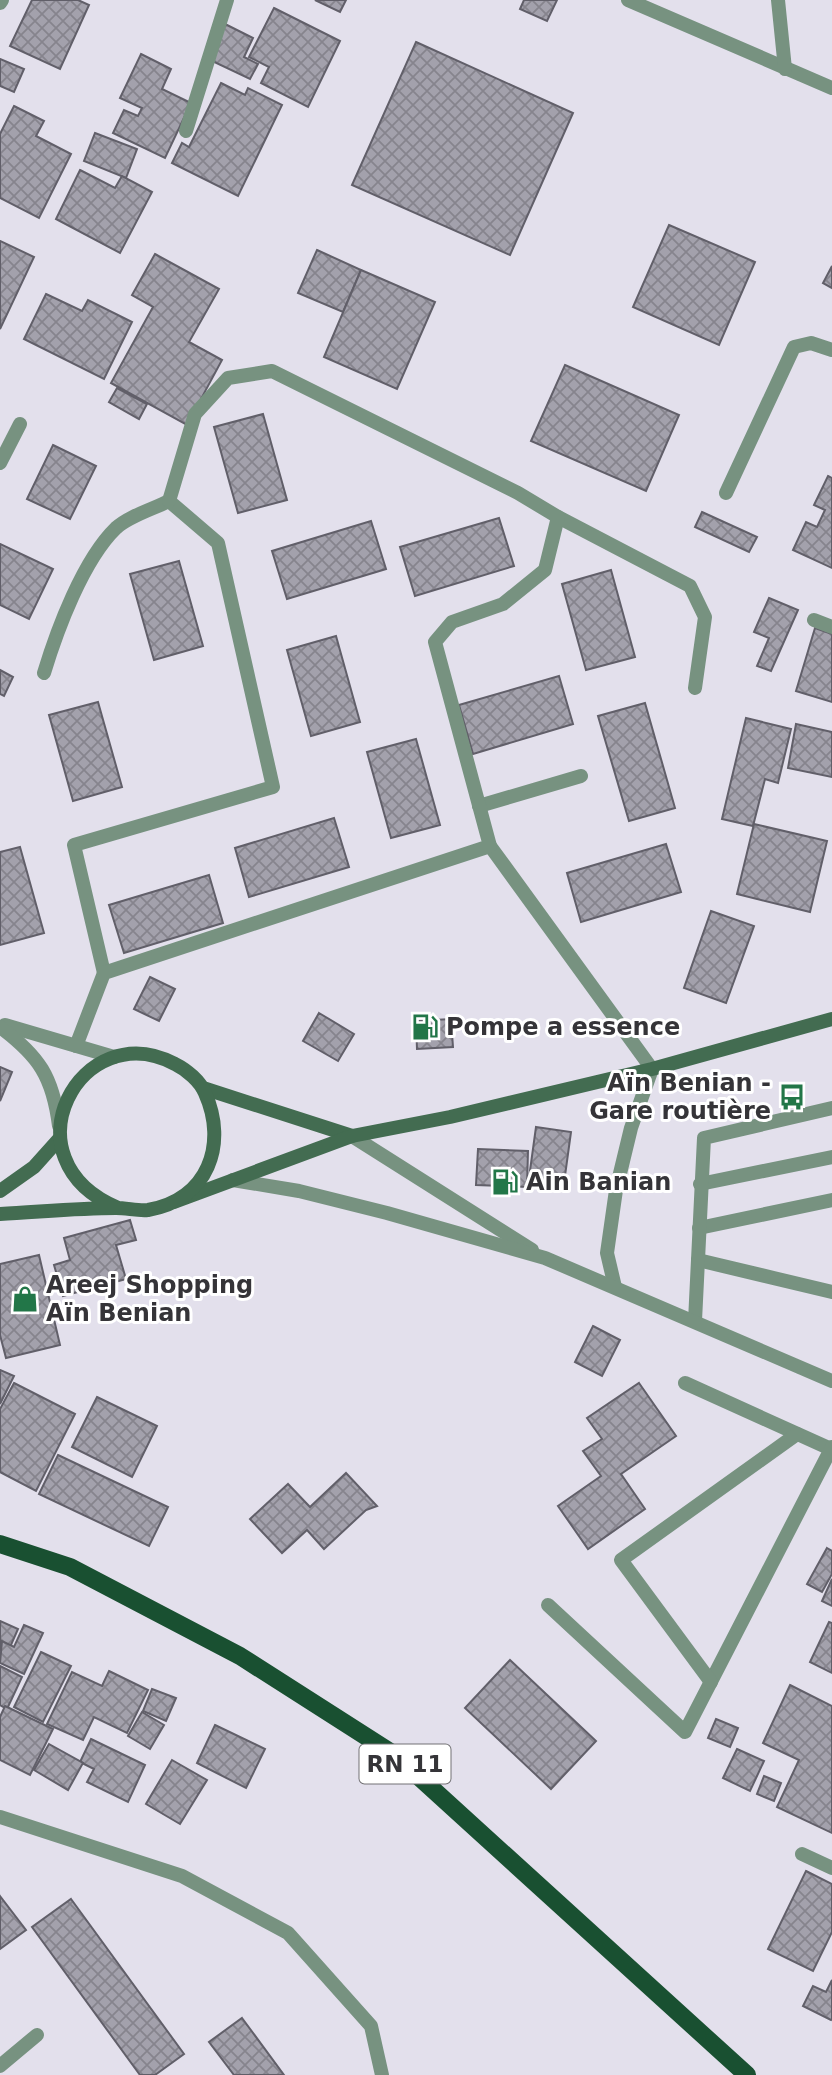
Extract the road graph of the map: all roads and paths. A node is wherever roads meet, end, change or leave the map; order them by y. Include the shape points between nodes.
1 (227, 0) edge
2 (628, 0) edge
3 (778, 0) edge
4 (785, 69) junction
5 (832, 88) edge
6 (186, 131) dead end
7 (832, 350) edge
8 (20, 424) dead end
9 (0, 463) edge
10 (726, 493) dead end
11 (169, 501) junction
12 (558, 517) junction
13 (814, 620) dead end
14 (832, 626) edge
15 (44, 673) dead end
16 (695, 688) dead end
17 (581, 776) dead end
18 (479, 806) junction
19 (490, 846) junction
20 (104, 973) junction
21 (832, 1019) edge
22 (0, 1025) edge
23 (76, 1046) junction
24 (114, 1057) junction
25 (652, 1069) junction
26 (203, 1088) junction
27 (832, 1108) edge
28 (60, 1132) junction
29 (352, 1136) junction
30 (832, 1157) edge
31 (233, 1180) junction
32 (700, 1184) junction
33 (0, 1191) edge
34 (832, 1200) edge
35 (174, 1202) junction
36 (118, 1208) junction
37 (0, 1214) edge
38 (699, 1228) junction
39 (545, 1258) junction
40 (698, 1260) junction
41 (615, 1287) junction
42 (832, 1292) edge
43 (695, 1321) junction
44 (832, 1381) edge
45 (685, 1383) dead end
46 (797, 1434) junction
47 (831, 1448) edge
48 (0, 1544) edge
49 (548, 1605) dead end
50 (711, 1682) junction
51 (0, 1817) edge
52 (802, 1854) dead end
53 (832, 1868) edge
54 (37, 2035) dead end
55 (0, 2066) edge
56 (382, 2075) edge
57 (747, 2075) edge

1 - 6 street
2 - 4 street
3 - 4 street
4 - 5 street
7 - 10 street via 811,343 794,347
8 - 9 street
11 - 12 street via 195,414 228,378 272,372
11 - 15 street via 117,527 98,553 73,599
11 - 20 street via 218,543 273,788 74,845
12 - 16 street via 690,586 705,618
12 - 18 street via 545,570 503,604 452,622 435,642
13 - 14 street
17 - 18 street
18 - 19 street
19 - 20 street
19 - 25 street
20 - 23 street
21 - 25 main road
22 - 23 street
22 - 28 street via 30,1049 45,1072 56,1098
23 - 24 street
24 - 26 main road via 139,1054 163,1058 185,1069
24 - 28 main road via 87,1072 68,1096
25 - 29 main road via 450,1118
25 - 41 street via 616,1190 607,1253
26 - 29 main road
26 - 35 main road via 214,1112 216,1138 210,1164 195,1186
27 - 32 street via 704,1138
28 - 33 main road via 34,1167
28 - 36 main road via 65,1162 78,1183 96,1199
29 - 31 main road
29 - 39 street
30 - 32 street
31 - 35 main road
31 - 39 street via 299,1191
32 - 38 street
34 - 38 street
35 - 36 main road via 147,1210
36 - 37 main road
38 - 40 street
39 - 41 street
40 - 42 street
40 - 43 street
41 - 43 street
43 - 44 street
45 - 46 street
46 - 47 street
46 - 50 street via 621,1560
47 - 50 street
48 - 57 main road, RN 11 via 70,1567 240,1656 395,1755
49 - 50 street via 685,1732
51 - 56 street via 182,1876 288,1933 371,2026
52 - 53 street
54 - 55 street

